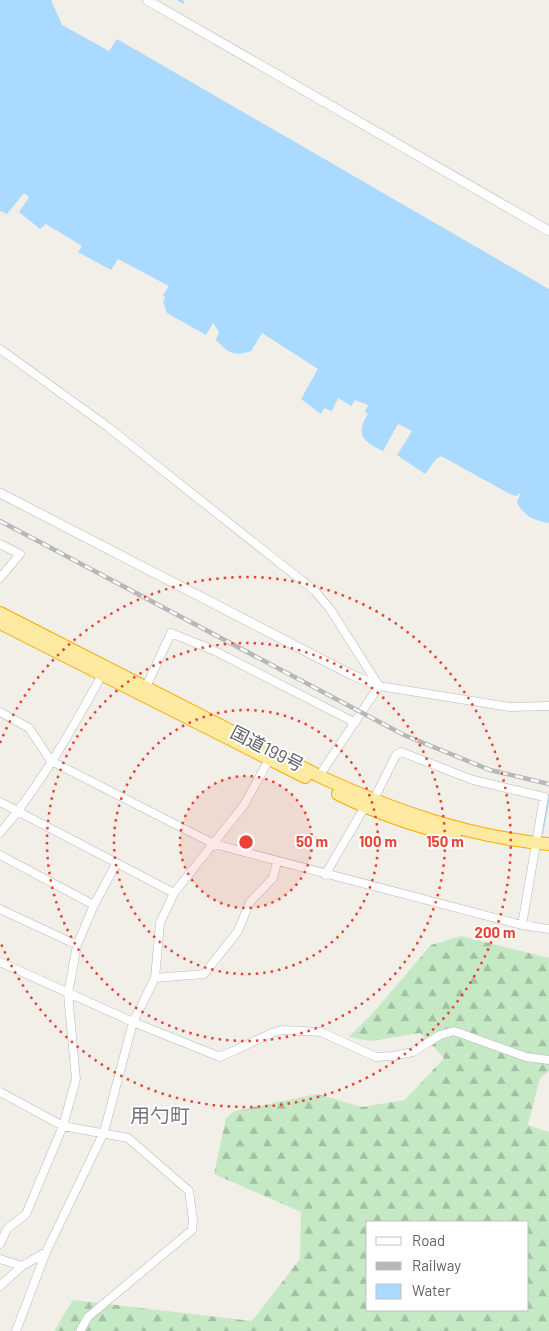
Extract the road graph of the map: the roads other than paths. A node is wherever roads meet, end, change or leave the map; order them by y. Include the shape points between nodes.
1 (147, 0) edge
2 (549, 231) edge
3 (0, 349) edge
4 (0, 493) edge
5 (0, 544) edge
6 (0, 578) edge
7 (0, 613) edge
8 (0, 623) edge
9 (104, 670) junction
10 (379, 686) junction
11 (146, 687) junction
12 (549, 706) edge
13 (0, 712) edge
14 (353, 725) junction
15 (271, 755) junction
16 (51, 761) junction
17 (319, 776) junction
18 (0, 802) edge
19 (369, 802) junction
20 (18, 812) junction
21 (0, 832) edge
22 (214, 844) junction
23 (549, 844) edge
24 (535, 847) junction
25 (549, 852) edge
26 (0, 855) edge
27 (277, 862) junction
28 (116, 864) junction
29 (325, 875) junction
30 (174, 893) junction
31 (94, 905) junction
32 (0, 909) edge
33 (522, 925) junction
34 (549, 929) edge
35 (77, 945) junction
36 (0, 962) edge
37 (155, 978) junction
38 (68, 994) junction
39 (133, 1022) junction
40 (549, 1060) edge
41 (0, 1092) edge
42 (63, 1126) junction
43 (104, 1132) junction
44 (0, 1244) edge
45 (46, 1252) junction
46 (0, 1259) edge
47 (22, 1266) junction
48 (0, 1286) edge
49 (16, 1331) edge
50 (80, 1331) edge

1 - 2 street
3 - 10 street via 108,426 315,591
4 - 10 street
5 - 6 street via 20,554
7 - 9 highway, 国道199号
8 - 9 highway, 国道199号
9 - 11 highway, 国道199号
9 - 15 highway, 国道199号
9 - 16 street
10 - 12 street via 510,707
10 - 14 street
11 - 14 street via 171,633 213,650 350,720
11 - 15 highway, 国道199号
13 - 16 street via 29,728
14 - 17 street
15 - 17 highway, 国道199号
15 - 19 highway, 国道199号
15 - 22 street via 244,805
16 - 20 street
16 - 22 street
17 - 19 highway, 国道199号
18 - 20 street
19 - 24 highway, 国道199号 via 458,829
19 - 24 street via 400,752 473,780 544,797
19 - 29 street
20 - 21 street
20 - 28 street
22 - 27 street
22 - 30 street
23 - 24 highway, 国道199号
24 - 25 highway, 国道199号
24 - 33 street
26 - 31 street
27 - 29 street
27 - 37 street via 273,878 250,902 238,932 204,974
28 - 30 street
28 - 31 street
29 - 33 street
30 - 37 street via 160,923
31 - 35 street
32 - 35 street
33 - 34 street
35 - 38 street
36 - 38 street
37 - 39 street
38 - 39 street
38 - 42 street via 76,1079
39 - 40 street via 220,1057 282,1030 321,1032 376,1057 413,1052 440,1035 454,1031 526,1057
39 - 43 street
41 - 42 street
42 - 43 street
42 - 44 street via 26,1214 7,1229
43 - 45 street
43 - 50 street via 128,1138 189,1191 192,1230 88,1317
45 - 47 street
45 - 49 street
46 - 47 street
47 - 48 street

